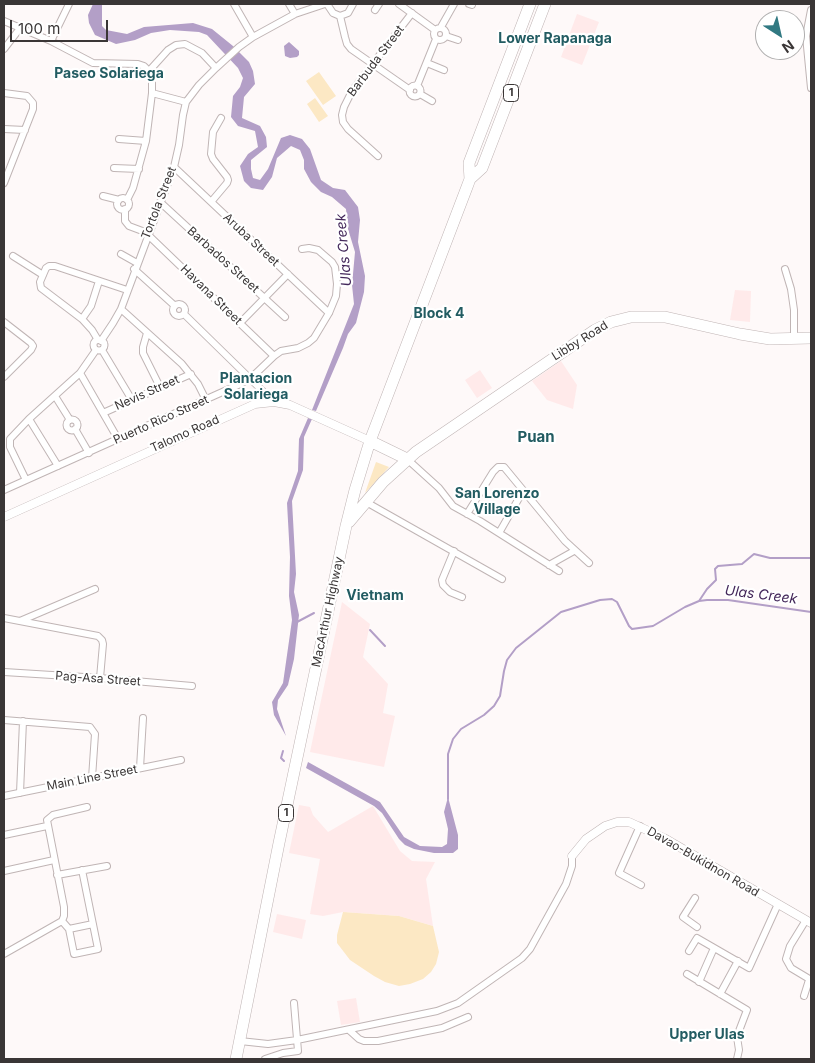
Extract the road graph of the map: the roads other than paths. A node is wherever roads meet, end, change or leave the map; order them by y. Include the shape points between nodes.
1 (66, 4) edge
2 (234, 4) edge
3 (289, 4) edge
4 (326, 4) edge
5 (353, 4) edge
6 (399, 4) edge
7 (453, 4) edge
8 (530, 4) edge
9 (545, 4) edge
10 (811, 10) edge
11 (412, 13) junction
12 (295, 14) junction
13 (340, 16) junction
14 (4, 21) edge
15 (21, 27) junction
16 (438, 29) junction
17 (446, 36) junction
18 (253, 37) junction
19 (436, 39) junction
20 (458, 40) dead end
21 (51, 41) junction
22 (4, 49) edge
23 (810, 60) edge
24 (427, 63) junction
25 (371, 64) junction
26 (216, 68) junction
27 (444, 70) dead end
28 (149, 71) junction
29 (417, 86) junction
30 (811, 88) edge
31 (410, 90) junction
32 (4, 93) edge
33 (152, 93) junction
34 (420, 94) junction
35 (432, 101) dead end
36 (186, 102) junction
37 (221, 118) dead end
38 (4, 129) edge
39 (25, 130) junction
40 (120, 139) dead end
41 (146, 140) junction
42 (378, 156) dead end
43 (4, 160) edge
44 (13, 160) junction
45 (174, 167) junction
46 (114, 168) dead end
47 (139, 169) junction
48 (470, 178) junction
49 (4, 183) edge
50 (103, 196) dead end
51 (119, 200) junction
52 (127, 200) junction
53 (160, 202) junction
54 (211, 202) junction
55 (125, 209) junction
56 (148, 235) junction
57 (302, 249) dead end
58 (121, 254) dead end
59 (13, 256) dead end
60 (135, 266) junction
61 (785, 269) dead end
62 (288, 274) junction
63 (43, 275) junction
64 (99, 281) junction
65 (127, 290) junction
66 (264, 298) junction
67 (121, 309) junction
68 (329, 313) junction
69 (285, 317) dead end
70 (82, 320) junction
71 (240, 323) junction
72 (5, 325) edge
73 (147, 334) junction
74 (811, 338) edge
75 (794, 339) junction
76 (100, 340) junction
77 (99, 350) junction
78 (274, 356) junction
79 (80, 373) junction
80 (191, 374) junction
81 (4, 377) edge
82 (251, 378) junction
83 (160, 388) junction
84 (55, 396) junction
85 (132, 400) junction
86 (206, 400) junction
87 (274, 402) junction
88 (103, 413) junction
89 (29, 419) junction
90 (118, 439) junction
91 (370, 441) junction
92 (89, 453) junction
93 (407, 459) junction
94 (58, 466) junction
95 (26, 480) junction
96 (4, 490) edge
97 (523, 491) junction
98 (366, 502) junction
99 (467, 514) junction
100 (4, 517) edge
101 (346, 526) junction
102 (499, 533) junction
103 (574, 551) junction
104 (454, 552) junction
105 (589, 563) dead end
106 (549, 565) junction
107 (559, 571) dead end
108 (502, 579) dead end
109 (95, 589) dead end
110 (462, 596) dead end
111 (4, 618) edge
112 (20, 621) junction
113 (4, 672) edge
114 (100, 678) junction
115 (192, 686) dead end
116 (143, 718) dead end
117 (4, 720) edge
118 (23, 721) junction
119 (181, 760) dead end
120 (140, 768) junction
121 (92, 778) junction
122 (20, 792) junction
123 (4, 796) edge
124 (87, 807) dead end
125 (47, 826) junction
126 (640, 826) junction
127 (4, 835) edge
128 (572, 856) joint
129 (54, 860) junction
130 (107, 866) dead end
131 (82, 870) junction
132 (4, 871) edge
133 (57, 875) junction
134 (641, 885) dead end
135 (695, 898) dead end
136 (778, 904) junction
137 (62, 921) junction
138 (809, 922) edge
139 (92, 924) junction
140 (697, 927) dead end
141 (69, 928) junction
142 (714, 948) junction
143 (689, 951) dead end
144 (4, 954) edge
145 (738, 961) junction
146 (687, 974) dead end
147 (810, 980) edge
148 (699, 982) junction
149 (720, 994) junction
150 (804, 996) dead end
151 (294, 1003) dead end
152 (468, 1017) dead end
153 (349, 1030) junction
154 (297, 1040) junction
155 (240, 1041) junction
156 (236, 1059) edge
157 (266, 1059) edge
158 (737, 1059) edge

1 - 21 street
2 - 18 street
3 - 12 street
4 - 12 street, Tortola Street
4 - 13 street via 332,13
5 - 13 street via 348,13
6 - 11 street
7 - 16 street
8 - 48 highway, MacArthur Highway / 1 via 469,163
9 - 48 highway, MacArthur Highway / 1 via 482,168
10 - 23 street via 806,36
11 - 16 street
11 - 25 street, Barbuda Street
12 - 18 street, Tortola Street
13 - 25 street via 347,44
14 - 15 street
15 - 21 street
15 - 22 street
16 - 17 street via 445,30
16 - 19 street via 434,36
17 - 19 street
17 - 20 street
18 - 26 street, Tortola Street
19 - 24 street
21 - 28 street via 93,63 138,64
23 - 30 street
24 - 27 street
24 - 29 street
25 - 31 street
25 - 42 street, Barbuda Street via 352,91 342,115 348,129
26 - 28 street via 202,53 185,44 168,50
26 - 36 street, Tortola Street
28 - 33 street
29 - 31 street
29 - 34 street
31 - 34 street via 413,96
32 - 39 street via 27,96 33,103
33 - 36 street
33 - 41 street
34 - 35 street
36 - 45 street, Tortola Street
37 - 54 street via 212,132 212,154 228,180
38 - 39 street
39 - 44 street
40 - 41 street
41 - 47 street
43 - 44 street
44 - 49 street
45 - 53 street, Tortola Street
45 - 54 street, Aruba Street
46 - 47 street
47 - 52 street
48 - 91 highway, MacArthur Highway / 1
50 - 51 street
51 - 52 street
51 - 55 street via 118,207
52 - 55 street via 129,205
53 - 56 street, Tortola Street
53 - 66 street, Barbados Street
54 - 62 street, Aruba Street
55 - 56 street, Havana Street via 125,221 129,226
56 - 60 street, Tortola Street
56 - 71 street, Havana Street
57 - 68 street, Puerto Rico Street via 318,250 335,267 336,296
58 - 60 street
59 - 63 street
60 - 65 street, Tortola Street
60 - 82 street via 175,306 182,305 184,314
61 - 75 street via 794,310
62 - 66 street
62 - 68 street, Aruba Street
63 - 64 street via 49,266 55,266
63 - 70 street via 41,288
64 - 65 street
64 - 70 street via 91,306
65 - 67 street, Tortola Street
66 - 69 street, Barbados Street
66 - 71 street
67 - 73 street
67 - 76 street, Tortola Street
68 - 78 street, Puerto Rico Street via 308,343
70 - 76 street
71 - 78 street, Havana Street
72 - 81 street via 33,346
73 - 80 street
73 - 83 street via 144,353
74 - 75 highway, Libby Road
75 - 93 highway, Libby Road via 740,334 665,317 631,317 611,322
76 - 77 street via 104,345
77 - 79 street
77 - 85 street
78 - 82 street, Puerto Rico Street
79 - 84 street
79 - 88 street
80 - 83 street, Nevis Street
80 - 86 street
82 - 86 street, Puerto Rico Street
82 - 87 street
83 - 85 street, Nevis Street
84 - 89 street
84 - 92 street via 70,420 76,421 75,429
85 - 88 street, Nevis Street
86 - 90 street, Puerto Rico Street
87 - 91 street, Talomo Road via 303,410
87 - 100 street, Talomo Road via 244,407
88 - 90 street
89 - 94 street
89 - 95 street via 9,442
90 - 92 street, Puerto Rico Street
91 - 93 highway
91 - 101 highway, MacArthur Highway / 1
92 - 94 street, Puerto Rico Street
93 - 98 highway, Libby Road
93 - 99 street via 439,488 453,506
94 - 95 street, Puerto Rico Street
95 - 96 street, Puerto Rico Street
97 - 99 street via 507,470 498,467
97 - 102 street
97 - 103 street
98 - 101 highway, Libby Road
98 - 104 street
99 - 102 street
101 - 155 highway, MacArthur Highway / 1
102 - 106 street
103 - 105 street
103 - 106 street
104 - 108 street
104 - 110 street via 442,580 450,592
106 - 107 street
109 - 112 street
111 - 112 street
112 - 114 street via 98,636 103,644
113 - 114 street, Pag-Asa Street
114 - 115 street, Pag-Asa Street
116 - 120 street
117 - 118 street
118 - 121 street via 92,729 95,734
118 - 122 street
119 - 120 street, Main Line Street
120 - 121 street, Main Line Street
121 - 122 street, Main Line Street
122 - 123 street, Main Line Street
124 - 125 street via 51,816
125 - 127 street
125 - 129 street
126 - 128 street, Davao-Bukidnon Road via 617,822 605,826 586,838
126 - 134 street via 619,873
126 - 136 street, Davao-Bukidnon Road
128 - 153 street via 566,884 522,958 458,1003 437,1011
129 - 132 street
129 - 133 street
130 - 131 street
131 - 133 street
131 - 139 street
133 - 137 street via 64,912
135 - 140 street via 683,917
136 - 138 street, Davao-Bukidnon Road
136 - 145 street via 749,968
137 - 141 street
137 - 144 street
138 - 147 street via 790,946 786,959 791,968
139 - 141 street
139 - 141 street via 98,949 74,954
142 - 143 street via 697,938
142 - 145 street
142 - 148 street
145 - 149 street
146 - 148 street
147 - 150 street
148 - 149 street
149 - 158 street via 747,1010 738,1031
151 - 154 street
152 - 153 street via 442,1028 378,1041 359,1040
153 - 154 street
154 - 155 street via 268,1044
154 - 157 street via 298,1051
155 - 156 highway, MacArthur Highway / 1

